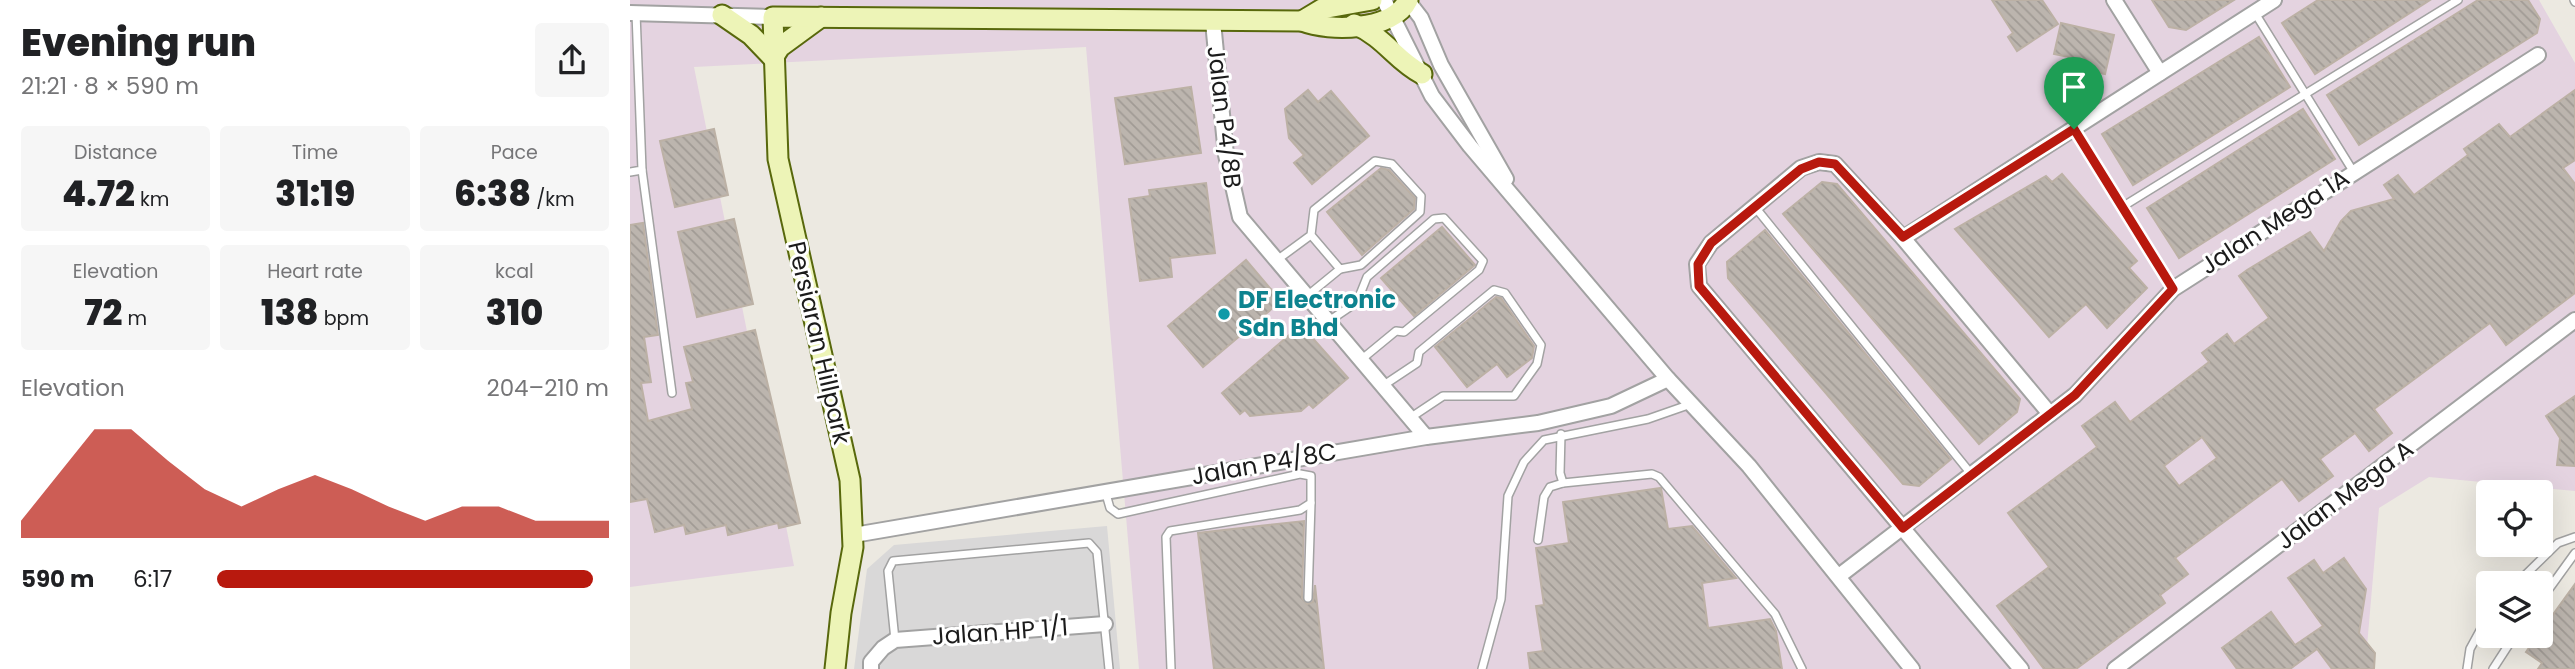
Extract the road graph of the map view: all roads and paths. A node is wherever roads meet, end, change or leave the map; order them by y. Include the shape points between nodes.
1 (1372, 0) edge
2 (1407, 0) edge
3 (2114, 0) edge
4 (2274, 0) edge
5 (2458, 0) edge
6 (1334, 4) edge
7 (1389, 8) edge
8 (633, 13) edge
9 (2255, 13) junction
10 (722, 15) junction
11 (773, 17) junction
12 (821, 17) junction
13 (1301, 21) junction
14 (1213, 22) junction
15 (1354, 24) junction
16 (2538, 55) dead end
17 (773, 58) junction
18 (2160, 73) junction
19 (1422, 74) junction
20 (2305, 94) junction
21 (639, 108) junction
22 (630, 109) edge
23 (2074, 129) junction
24 (642, 170) junction
25 (2353, 171) junction
26 (630, 172) edge
27 (1519, 201) junction
28 (1755, 207) junction
29 (2122, 207) junction
30 (1311, 235) junction
31 (1903, 237) junction
32 (1276, 260) junction
33 (1340, 269) junction
34 (2173, 289) junction
35 (1307, 296) junction
36 (2575, 320) edge
37 (1329, 321) junction
38 (1362, 359) junction
39 (1668, 379) junction
40 (1384, 385) junction
41 (672, 393) dead end
42 (1691, 404) junction
43 (2050, 414) junction
44 (1410, 418) junction
45 (1562, 434) junction
46 (1426, 437) junction
47 (1972, 475) junction
48 (1563, 483) junction
49 (1106, 494) junction
50 (1311, 503) junction
51 (1903, 528) junction
52 (854, 535) junction
53 (2575, 537) edge
54 (1538, 540) dead end
55 (2575, 553) edge
56 (2529, 571) edge
57 (1839, 576) junction
58 (2553, 583) edge
59 (1308, 598) dead end
60 (1105, 624) junction
61 (2476, 638) edge
62 (895, 640) junction
63 (2507, 648) edge
64 (835, 669) edge
65 (871, 669) edge
66 (1109, 669) edge
67 (1171, 669) edge
68 (1482, 669) edge
69 (1802, 669) edge
70 (1912, 669) edge
71 (2021, 669) edge
72 (2115, 669) edge
73 (2467, 669) edge
74 (2493, 669) edge

1 - 6 street
2 - 7 street
2 - 27 street
3 - 18 street
4 - 9 street
5 - 20 lane
6 - 13 street
7 - 15 street
7 - 19 street
8 - 10 street
8 - 21 lane
9 - 18 street
9 - 20 lane
10 - 11 street
10 - 17 street
11 - 12 street
11 - 17 street, Persiaran Hillpark
12 - 14 street
12 - 17 street via 780,47
13 - 14 street
13 - 15 street via 1330,27
14 - 32 street, Jalan P4/8B via 1232,194 1240,217
15 - 19 street via 1382,38
16 - 25 street, Jalan Mega 1A
17 - 52 street, Persiaran Hillpark via 778,159 850,480
18 - 23 street
19 - 27 street via 1432,96 1470,146
20 - 25 lane
20 - 29 lane
21 - 22 lane
21 - 24 lane
23 - 29 lane
23 - 31 street
24 - 26 lane
24 - 41 lane
25 - 34 street, Jalan Mega 1A
27 - 39 street
28 - 31 street via 1801,169 1819,162 1835,164
28 - 47 lane
28 - 51 street via 1711,243 1698,264 1699,286
29 - 34 lane
30 - 32 lane
30 - 33 lane
30 - 33 lane via 1314,210 1375,161 1392,164 1421,196 1420,212 1361,265
31 - 43 street
32 - 35 street, Jalan P4/8B
33 - 35 lane
34 - 43 street, Jalan Mega 1A via 2075,395
35 - 37 street, Jalan P4/8B
36 - 72 street, Jalan Mega A
37 - 38 street, Jalan P4/8B
37 - 38 lane via 1357,302 1367,276 1434,219 1444,218 1483,261 1479,270 1404,332 1396,331
38 - 40 street, Jalan P4/8B
39 - 42 street
39 - 46 street, Jalan P4/8C via 1611,406 1538,423
40 - 44 street, Jalan P4/8B
40 - 44 lane via 1417,363 1419,352 1494,290 1504,293 1541,345 1537,365 1514,396 1443,396
42 - 45 lane via 1648,419
42 - 57 street via 1749,466
43 - 47 street, Jalan Mega 1A
44 - 46 street, Jalan P4/8B
45 - 48 lane
45 - 68 lane via 1544,440 1524,462 1508,496 1501,599
46 - 49 street, Jalan P4/8C
47 - 51 street, Jalan Mega 1A
48 - 54 lane via 1549,487 1544,497
48 - 69 lane via 1660,477 1775,614
49 - 50 lane via 1110,508 1118,514 1300,474 1311,476
49 - 52 street, Jalan P4/8C
50 - 59 lane
50 - 67 lane via 1300,510 1170,531 1165,546
51 - 57 street, Jalan Mega 1A
51 - 71 street
52 - 64 street, Persiaran Hillpark
53 - 56 lane via 2557,543
55 - 58 lane
57 - 70 street
60 - 62 street, Jalan HP 1/1
60 - 62 lane via 1097,552 1090,543 1075,542 893,561 888,571
60 - 66 lane
61 - 73 lane
62 - 65 street via 871,662
63 - 74 lane

